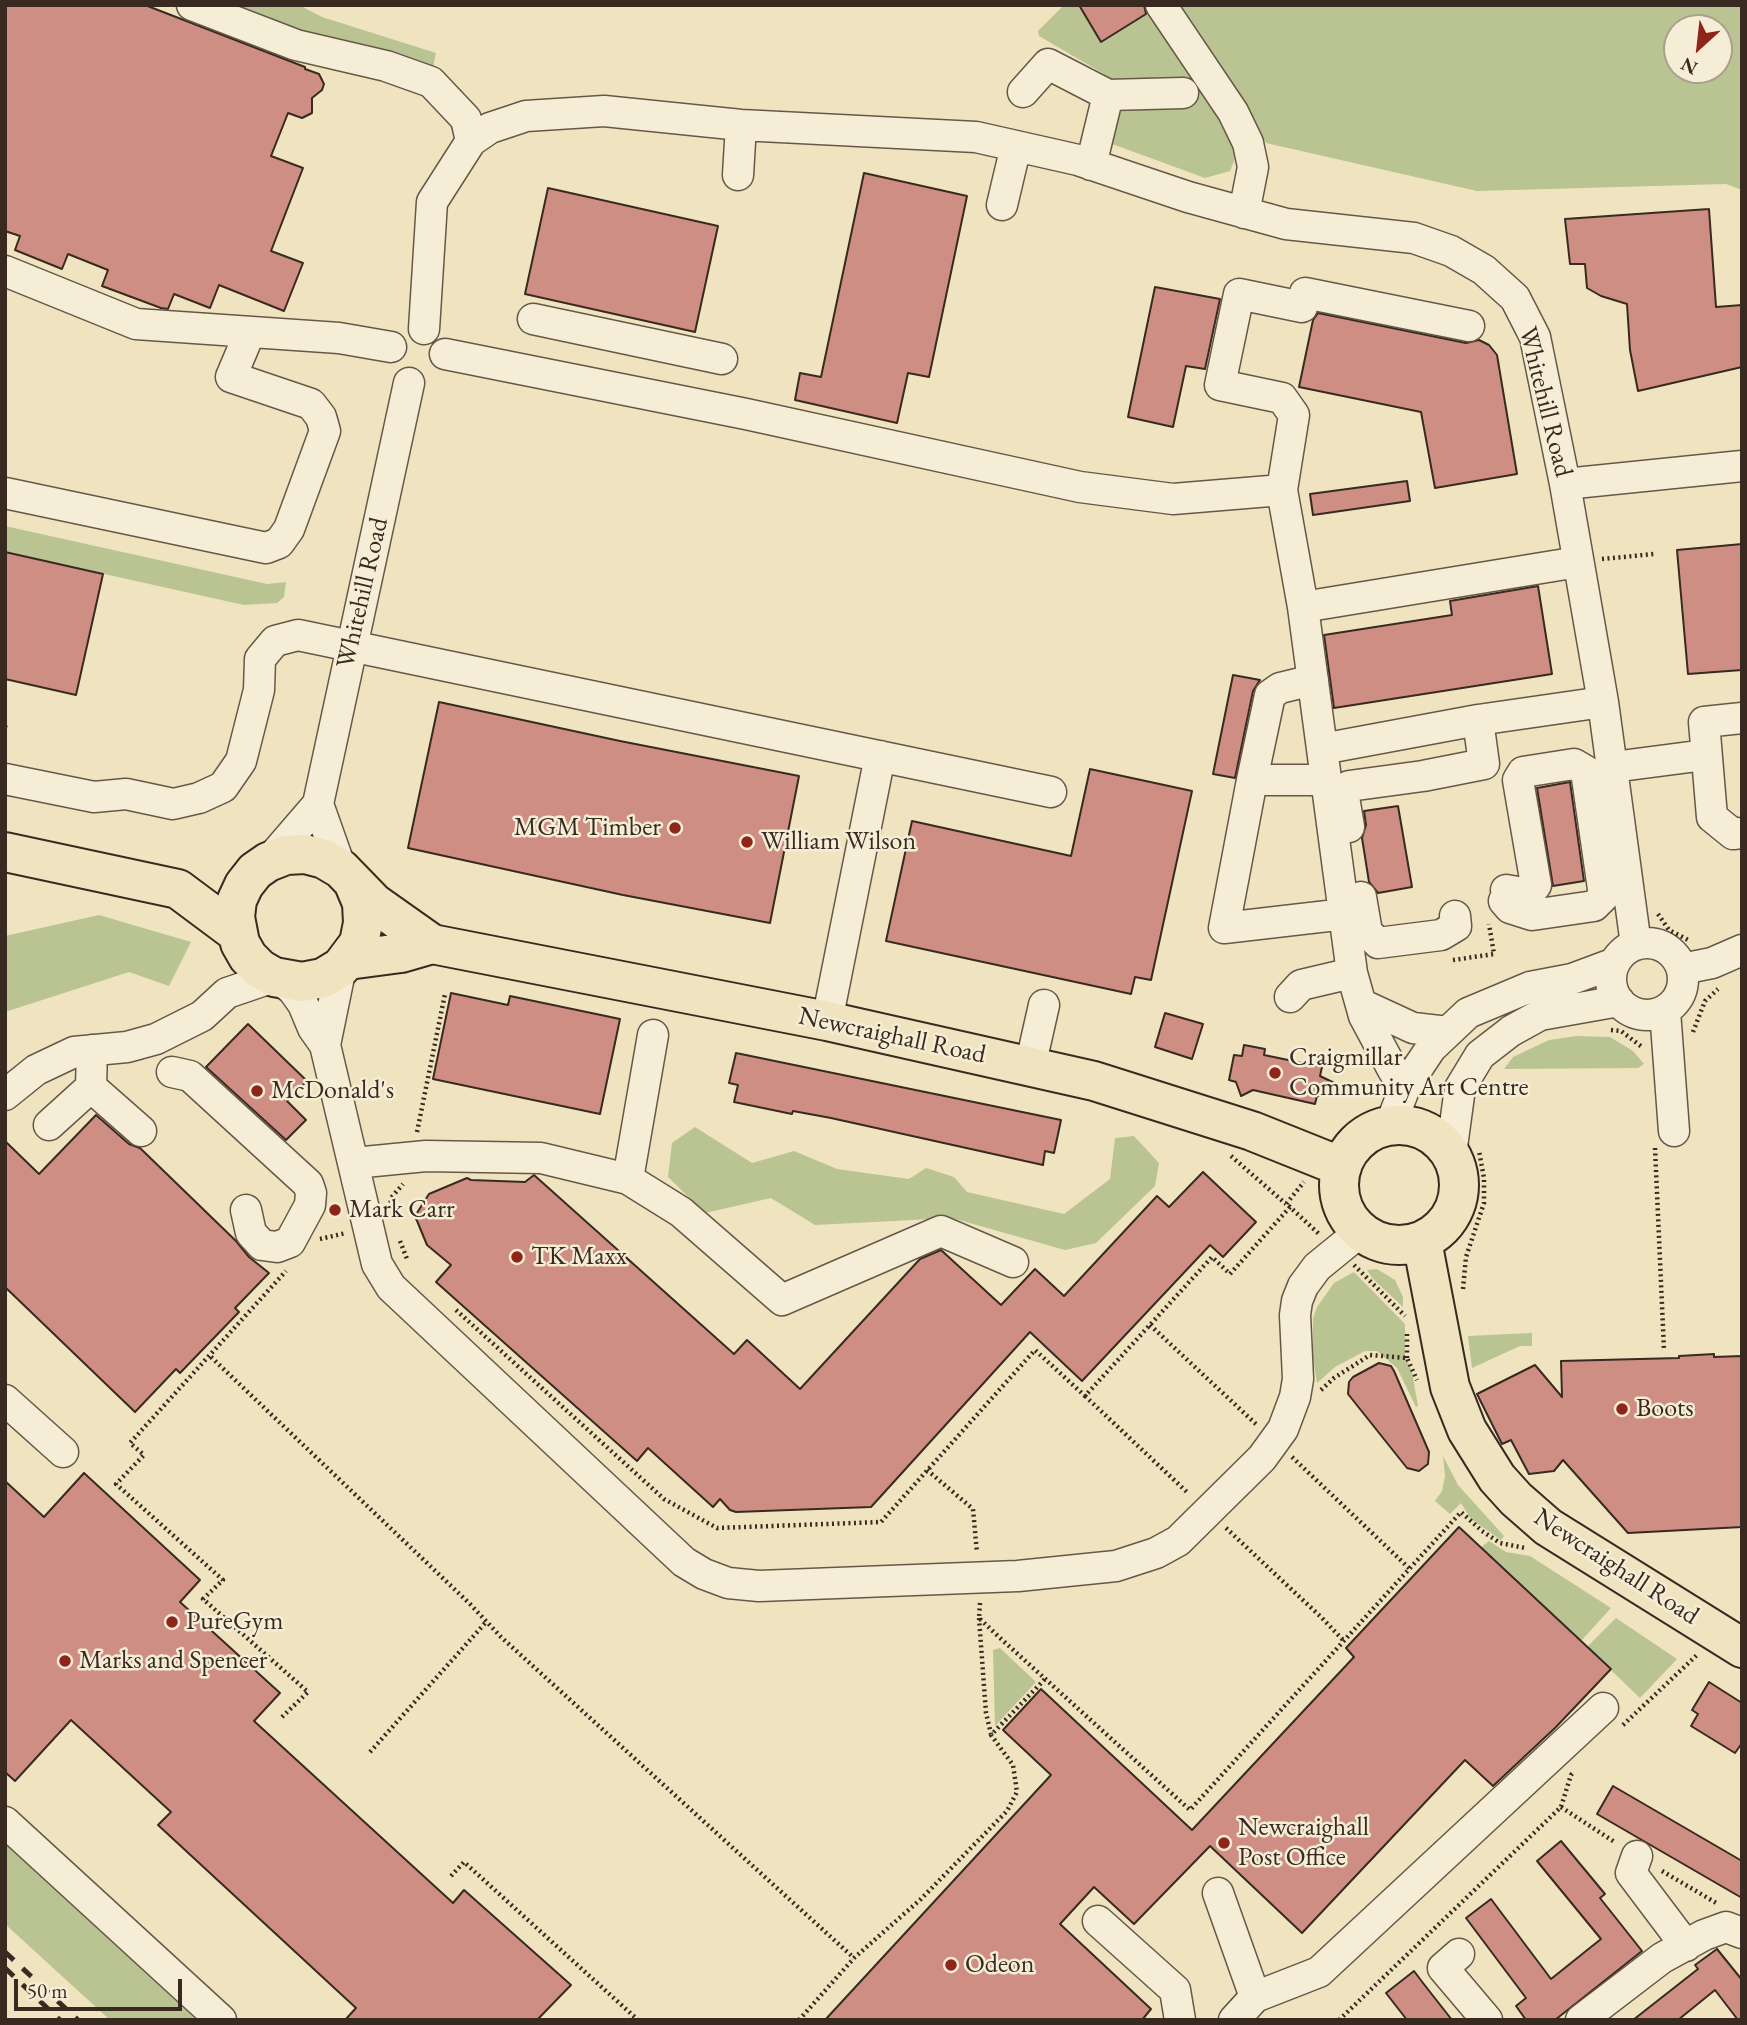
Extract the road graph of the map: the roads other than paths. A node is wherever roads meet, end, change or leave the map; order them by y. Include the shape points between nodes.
1 (192, 5) edge
2 (1161, 5) edge
3 (1023, 92) dead end
4 (1183, 93) dead end
5 (1108, 95) junction
6 (741, 125) junction
7 (471, 141) junction
8 (1016, 146) junction
9 (1091, 165) junction
10 (738, 175) dead end
11 (1002, 205) dead end
12 (1244, 213) junction
13 (5, 271) edge
14 (533, 319) dead end
15 (1469, 326) dead end
16 (424, 329) junction
17 (250, 332) junction
18 (391, 347) junction
19 (444, 354) junction
20 (722, 359) dead end
21 (409, 383) junction
22 (1742, 466) edge
23 (1565, 484) junction
24 (1282, 490) junction
25 (5, 493) edge
26 (1578, 562) junction
27 (1303, 607) junction
28 (351, 645) junction
29 (1313, 680) junction
30 (1603, 702) junction
31 (1742, 718) edge
32 (1478, 720) junction
33 (1322, 749) junction
34 (1705, 755) junction
35 (880, 756) junction
36 (1613, 767) junction
37 (5, 779) edge
38 (1252, 780) junction
39 (1326, 780) junction
40 (1051, 792) dead end
41 (318, 804) junction
42 (1742, 834) edge
43 (5, 852) edge
44 (5, 865) edge
45 (261, 867) junction
46 (77, 869) junction
47 (347, 877) junction
48 (178, 889) junction
49 (1505, 895) joint
50 (1345, 914) junction
51 (1455, 916) dead end
52 (239, 938) junction
53 (432, 944) junction
54 (1742, 950) edge
55 (1626, 954) junction
56 (345, 964) junction
57 (1682, 969) junction
58 (1352, 973) junction
59 (277, 978) junction
60 (227, 993) junction
61 (1290, 997) dead end
62 (1619, 1001) junction
63 (1361, 1004) junction
64 (1044, 1005) dead end
65 (1665, 1011) junction
66 (827, 1021) junction
67 (1448, 1032) junction
68 (653, 1035) dead end
69 (325, 1045) junction
70 (92, 1050) junction
71 (1030, 1067) junction
72 (172, 1072) dead end
73 (91, 1087) junction
74 (1405, 1087) junction
75 (5, 1095) edge
76 (49, 1125) dead end
77 (1390, 1126) junction
78 (141, 1131) dead end
79 (1665, 1134) road end
80 (1465, 1151) junction
81 (354, 1163) junction
82 (1342, 1167) junction
83 (628, 1179) junction
84 (246, 1210) dead end
85 (1349, 1241) junction
86 (1422, 1241) junction
87 (1013, 1262) dead end
88 (5, 1400) edge
89 (62, 1452) dead end
90 (1730, 1641) edge
91 (1610, 1719) road end
92 (5, 1822) edge
93 (1637, 1856) dead end
94 (1218, 1893) dead end
95 (1098, 1921) dead end
96 (1742, 1933) edge
97 (1686, 1946) junction
98 (1459, 1954) dead end
99 (1255, 1997) junction
100 (221, 2020) edge
101 (1180, 2020) edge
102 (1234, 2020) edge
103 (1487, 2020) edge
104 (1581, 2020) edge

1 - 7 street via 296,45 386,66 431,82 466,119
2 - 12 street via 1233,112 1248,143 1252,167
3 - 5 street via 1048,64
4 - 5 street
5 - 9 street
6 - 7 street, Whitehill Road via 604,111 526,116 490,128
6 - 8 street, Whitehill Road via 976,137
6 - 10 street
7 - 16 street via 432,202
8 - 9 street, Whitehill Road
8 - 11 street
9 - 12 street, Whitehill Road
12 - 23 street, Whitehill Road via 1286,224 1415,238 1484,270 1516,298 1535,337
13 - 17 street via 136,324
14 - 20 street
15 - 24 street via 1305,293 1302,307 1239,294 1220,385 1282,398 1294,415
16 - 18 street via 400,334
16 - 19 street via 439,339
17 - 18 street
17 - 25 street via 231,377 311,404 325,431 289,529 279,543 266,548
18 - 21 street via 395,373
19 - 21 street via 434,378
19 - 24 street via 734,411 1080,487 1173,499
21 - 28 street, Whitehill Road
22 - 23 street
23 - 26 street, Whitehill Road
24 - 27 street
26 - 27 street
26 - 30 street, Whitehill Road
27 - 29 street
28 - 35 street
28 - 37 street via 298,635 275,641 260,659 259,690 241,761 223,787 200,798 173,804 126,794 94,797
28 - 41 street, Whitehill Road
29 - 33 street
29 - 38 street via 1270,695
30 - 32 street
30 - 36 street, Whitehill Road
31 - 34 street via 1704,722
32 - 33 street
32 - 51 street via 1484,764 1349,786 1344,797 1367,932 1378,943 1441,935 1456,926
33 - 39 street
34 - 36 street
34 - 42 street via 1712,817 1733,834
35 - 40 street
35 - 66 street
36 - 55 street, Whitehill Road
38 - 39 street
38 - 50 street via 1224,928
39 - 50 street
41 - 45 street, Whitehill Road
41 - 47 street
43 - 46 main road, Newcraighall Road
44 - 46 main road
45 - 47 main road, Newcraighall Road via 286,855 305,854 324,859
45 - 48 main road, Newcraighall Road
45 - 52 main road via 244,884 237,900
46 - 48 main road, Newcraighall Road
47 - 53 main road, Newcraighall Road via 384,912
47 - 56 main road via 362,903 363,923 359,943
48 - 52 main road, Newcraighall Road
49 - 49 street via 1529,894 1536,885 1518,780 1523,772 1574,764 1586,771 1604,896 1594,906 1532,915 1510,908
50 - 58 street
52 - 59 main road, Newcraighall Road via 254,963
52 - 60 street
53 - 56 main road, Newcraighall Road
53 - 66 main road, Newcraighall Road
54 - 57 street
55 - 57 street via 1647,943 1659,945 1669,950
55 - 62 street via 1612,983
55 - 67 street via 1572,979 1530,987 1468,1013
56 - 59 main road, Newcraighall Road via 323,978 302,982
56 - 69 street
57 - 65 street via 1678,997
58 - 61 street via 1301,985
58 - 63 street
59 - 60 street
59 - 69 street via 298,997
60 - 70 street via 202,1016 156,1039
62 - 65 street via 1645,1015
62 - 80 street via 1540,1015 1480,1055 1460,1088
63 - 67 street via 1413,1028
63 - 74 street
64 - 71 street
65 - 79 street via 1670,1055
66 - 71 main road, Newcraighall Road
67 - 74 street via 1431,1048
68 - 83 street
69 - 81 street
70 - 73 street
70 - 75 street via 74,1052 36,1070
71 - 82 main road, Newcraighall Road via 1148,1097
72 - 84 street via 190,1076 308,1184 310,1205 290,1242 277,1247 262,1245 251,1233
73 - 76 street
73 - 78 street
74 - 77 street
77 - 80 main road via 1408,1125 1428,1132 1445,1146
77 - 82 main road via 1359,1140
80 - 86 main road via 1457,1167 1458,1199 1450,1219
81 - 83 street via 426,1156 541,1158
81 - 85 street via 381,1227 377,1264 391,1287 684,1562 728,1583 759,1586 1018,1576 1115,1566 1178,1541 1262,1458 1283,1429 1298,1379 1297,1301 1317,1267
82 - 85 main road via 1339,1193 1348,1218
83 - 87 street via 681,1212 782,1300 941,1231
85 - 86 main road via 1403,1246
86 - 90 main road, Newcraighall Road via 1446,1372 1458,1412 1497,1478 1548,1528
88 - 89 street
91 - 99 street via 1319,1972
92 - 100 street
93 - 97 street via 1631,1873
94 - 99 street
95 - 101 street via 1175,1990
96 - 97 street via 1727,1927 1717,1929
97 - 104 street via 1662,1958
98 - 103 street via 1443,1968
99 - 102 street

